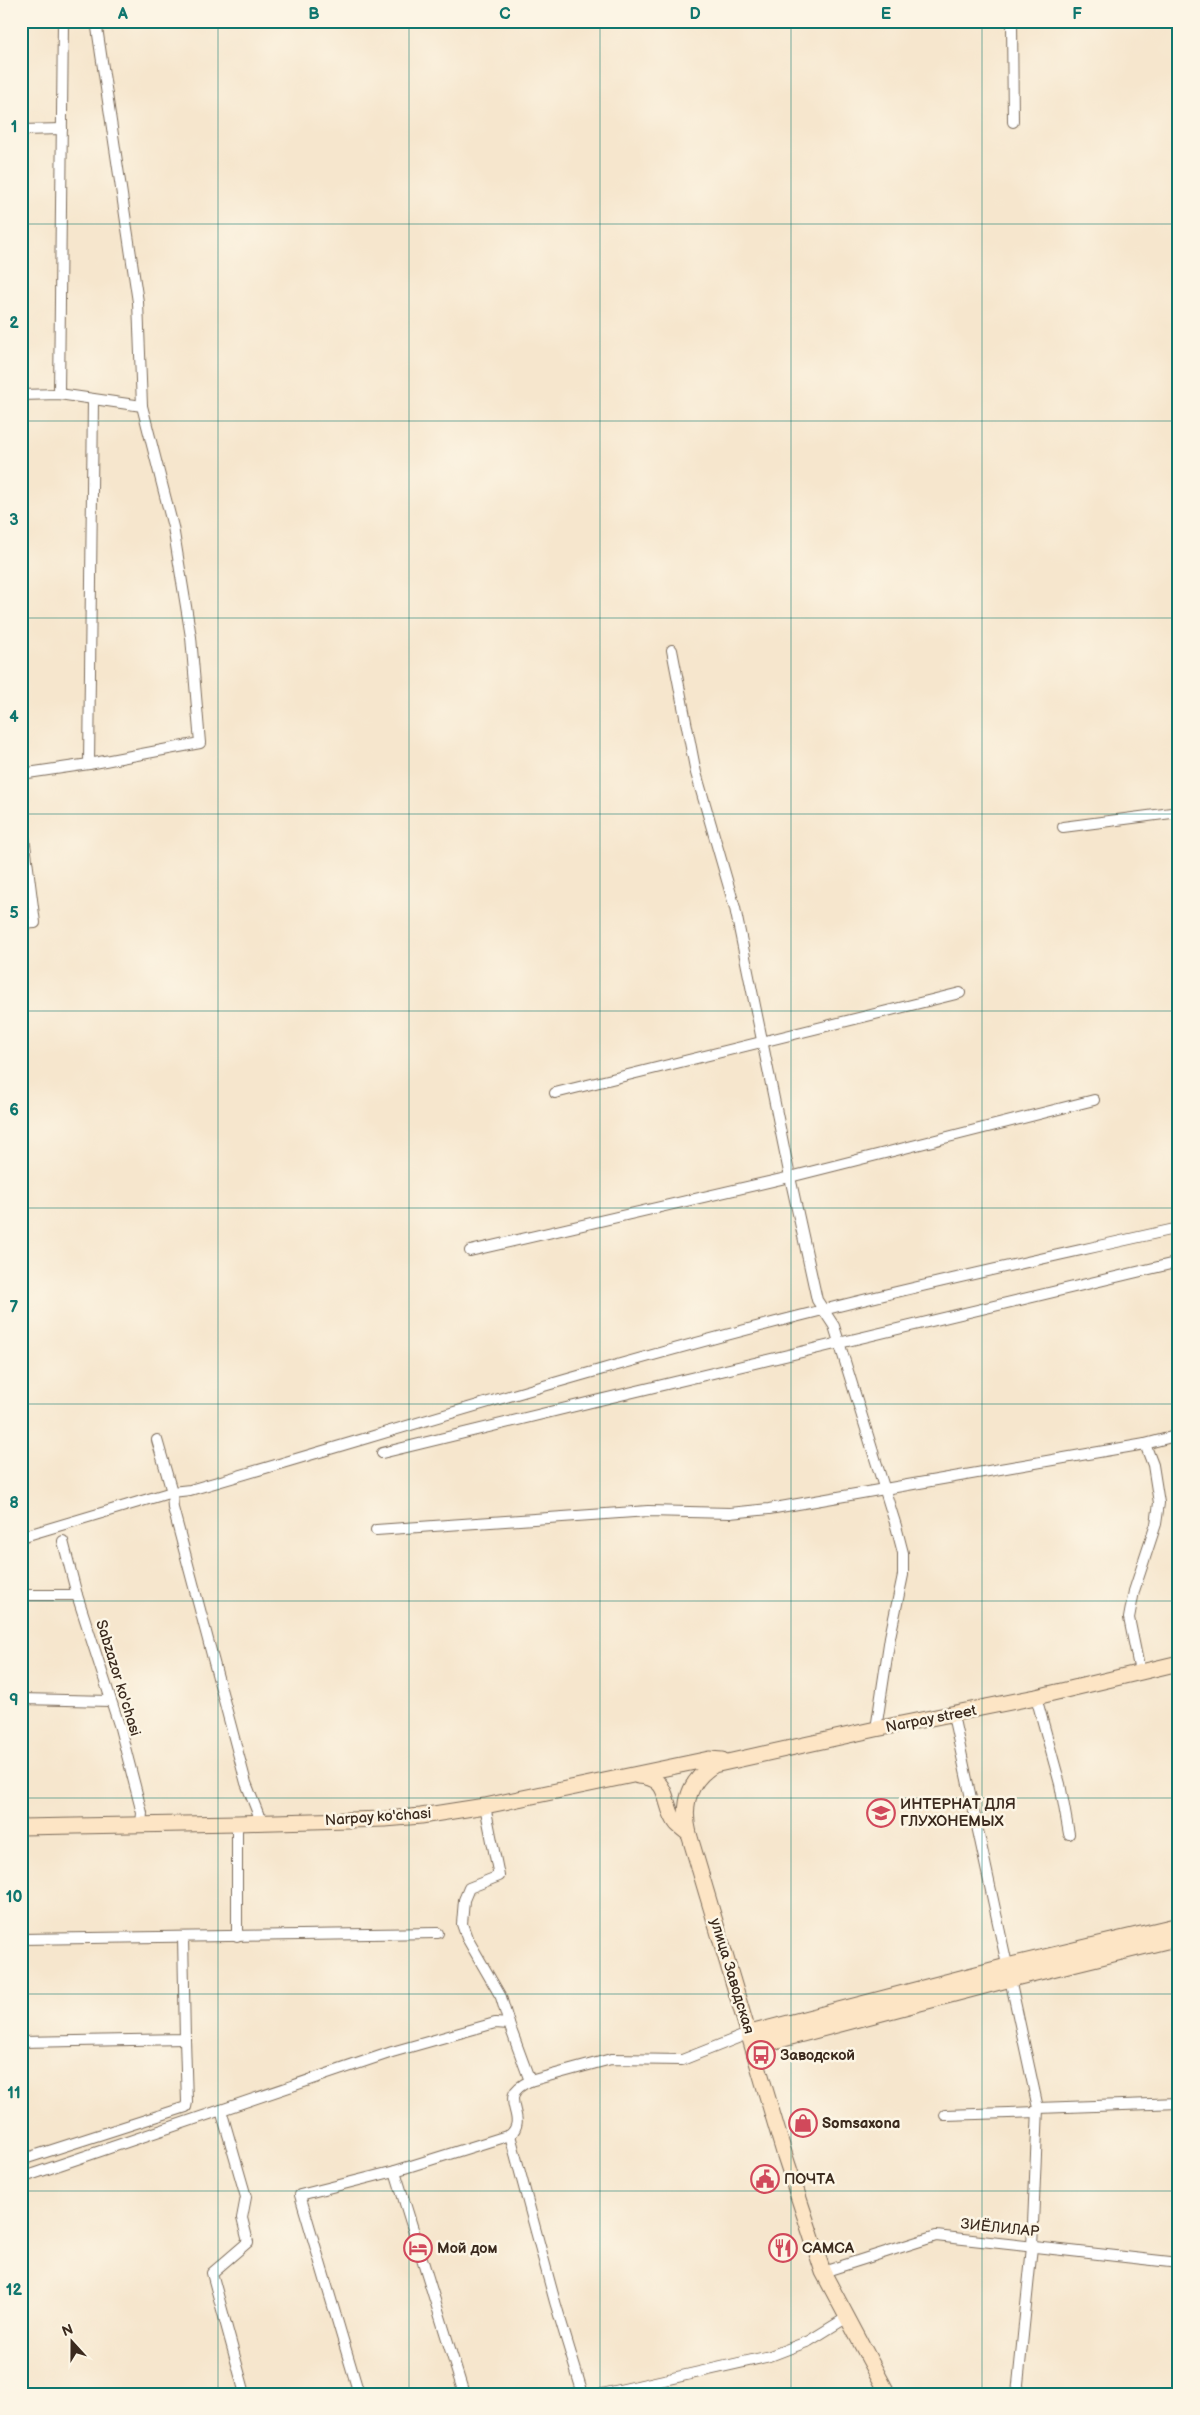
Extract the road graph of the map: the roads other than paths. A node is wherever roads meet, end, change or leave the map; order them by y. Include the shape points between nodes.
1 (63, 21) edge
2 (96, 21) edge
3 (1012, 21) edge
4 (1013, 122) dead end
5 (62, 129) junction
6 (21, 130) edge
7 (59, 394) junction
8 (21, 395) edge
9 (92, 399) junction
10 (142, 406) junction
11 (672, 650) dead end
12 (90, 764) junction
13 (21, 774) edge
14 (1179, 812) edge
15 (21, 813) edge
16 (1064, 827) dead end
17 (24, 855) edge
18 (21, 924) edge
19 (960, 993) dead end
20 (763, 1042) junction
21 (555, 1093) dead end
22 (1094, 1100) dead end
23 (790, 1177) junction
24 (1179, 1228) edge
25 (470, 1252) dead end
26 (1179, 1262) edge
27 (824, 1309) junction
28 (840, 1344) junction
29 (1179, 1435) edge
30 (157, 1440) dead end
31 (1144, 1444) junction
32 (382, 1453) dead end
33 (883, 1489) junction
34 (172, 1492) junction
35 (376, 1530) dead end
36 (21, 1537) edge
37 (63, 1542) dead end
38 (21, 1595) edge
39 (77, 1595) junction
40 (1179, 1663) edge
41 (1140, 1672) junction
42 (1036, 1697) junction
43 (21, 1699) edge
44 (110, 1701) junction
45 (953, 1715) junction
46 (876, 1729) junction
47 (728, 1761) junction
48 (627, 1776) junction
49 (693, 1787) joint
50 (485, 1806) junction
51 (267, 1822) junction
52 (237, 1823) junction
53 (141, 1824) junction
54 (21, 1827) edge
55 (689, 1834) junction
56 (1069, 1834) dead end
57 (1179, 1925) edge
58 (438, 1933) dead end
59 (183, 1937) junction
60 (237, 1937) junction
61 (1179, 1938) edge
62 (21, 1939) edge
63 (1009, 1972) junction
64 (509, 2024) junction
65 (185, 2039) junction
66 (752, 2040) junction
67 (21, 2042) edge
68 (530, 2082) junction
69 (1179, 2103) edge
70 (221, 2110) junction
71 (1038, 2110) junction
72 (945, 2116) dead end
73 (510, 2135) junction
74 (21, 2160) edge
75 (395, 2171) junction
76 (21, 2178) edge
77 (1032, 2246) junction
78 (1179, 2263) edge
79 (823, 2272) junction
80 (846, 2318) junction
81 (245, 2394) edge
82 (359, 2394) edge
83 (464, 2394) edge
84 (583, 2394) edge
85 (602, 2394) edge
86 (888, 2394) edge
87 (1017, 2394) edge

1 - 5 street
2 - 10 street via 138,302
3 - 4 street
5 - 6 street
5 - 7 street
7 - 8 street
7 - 9 street
9 - 10 street
9 - 12 street
10 - 12 street via 173,527 191,637 200,742
11 - 20 street via 696,773 735,908
12 - 13 street
14 - 16 street
15 - 17 street
17 - 18 street via 36,923
19 - 20 street
20 - 21 street
20 - 23 street
22 - 23 street
23 - 25 street
23 - 27 street via 817,1300
24 - 27 street
26 - 28 street
27 - 28 street
27 - 34 street via 504,1396 190,1490
28 - 32 street
28 - 33 street
29 - 31 street
30 - 34 street
31 - 33 street
31 - 41 street via 1153,1466 1159,1503 1129,1618
33 - 35 street via 770,1510 730,1513 648,1511
33 - 46 street via 903,1553 904,1575 890,1637
34 - 36 street
34 - 51 street via 173,1508 246,1783 258,1816
37 - 39 street, Sabzazor ko'chasi
38 - 39 street
39 - 44 street, Sabzazor ko'chasi
40 - 41 street, Narpay street
41 - 42 street, Narpay street
42 - 45 street, Narpay street
42 - 56 street via 1060,1784
43 - 44 street
44 - 53 street, Sabzazor ko'chasi via 142,1813
45 - 46 street, Narpay street
45 - 63 street
46 - 47 street, Narpay street
47 - 48 street, Narpay ko'chasi via 708,1759
47 - 49 street, Narpay street via 702,1772
48 - 50 street, Narpay ko'chasi
48 - 55 street, улица Заводская via 650,1777 657,1781 676,1823
49 - 55 street, улица Заводская via 685,1816
50 - 51 street, Narpay ko'chasi via 385,1819
50 - 64 street via 499,1876 469,1888 464,1900 462,1924 501,1997
51 - 52 street, Narpay ko'chasi
52 - 53 street, Narpay ko'chasi
52 - 60 street
53 - 54 street, Narpay ko'chasi
55 - 66 street, улица Заводская
57 - 63 street
58 - 60 street
59 - 60 street
59 - 62 street
59 - 65 street
61 - 63 street
63 - 66 street
63 - 71 street
64 - 68 street
64 - 70 street via 495,2023 392,2052
65 - 67 street
65 - 74 street via 186,2107
66 - 68 street via 682,2060 611,2059
66 - 79 street, улица Заводская
68 - 73 street via 517,2087 514,2093 512,2101 518,2123
69 - 71 street
70 - 76 street
70 - 81 street via 246,2197 242,2218 248,2242 212,2273
71 - 72 street
71 - 77 street
73 - 75 street
73 - 84 street
75 - 82 street via 300,2195
75 - 83 street
77 - 78 street, ЗИЁЛИЛАР
77 - 79 street, ЗИЁЛИЛАР via 936,2236
77 - 87 street
79 - 80 street, улица Заводская
80 - 85 street via 809,2341 770,2356
80 - 86 street, улица Заводская

